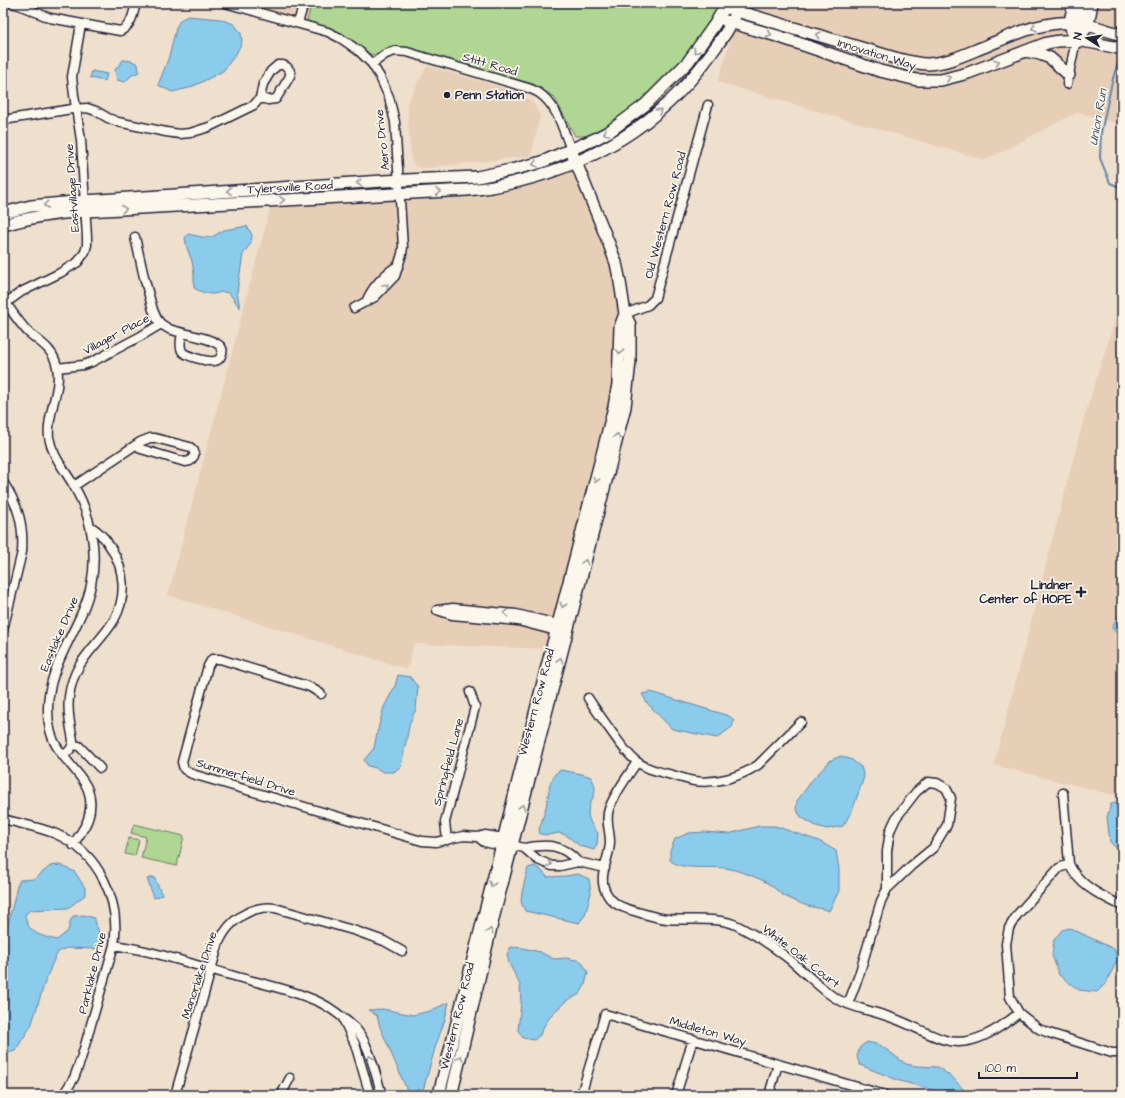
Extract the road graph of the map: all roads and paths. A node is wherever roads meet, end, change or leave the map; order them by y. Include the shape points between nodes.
1 (12, 3) edge
2 (136, 3) edge
3 (225, 3) edge
4 (304, 3) edge
5 (1076, 3) edge
6 (1090, 3) edge
7 (725, 5) edge
8 (739, 7) edge
9 (718, 19) junction
10 (298, 23) junction
11 (731, 23) junction
12 (1079, 23) junction
13 (81, 24) junction
14 (1122, 35) edge
15 (1076, 40) junction
16 (1122, 50) edge
17 (1025, 51) junction
18 (372, 64) junction
19 (1068, 80) joint
20 (260, 98) junction
21 (708, 105) dead end
22 (76, 108) junction
23 (3, 120) edge
24 (571, 150) junction
25 (576, 163) junction
26 (398, 180) junction
27 (399, 194) junction
28 (85, 206) junction
29 (3, 213) edge
30 (3, 225) edge
31 (135, 237) dead end
32 (5, 304) edge
33 (354, 308) dead end
34 (625, 314) junction
35 (161, 324) junction
36 (182, 333) junction
37 (57, 368) junction
38 (137, 444) junction
39 (3, 482) edge
40 (74, 486) junction
41 (90, 526) junction
42 (3, 628) edge
43 (562, 629) junction
44 (470, 692) dead end
45 (321, 694) dead end
46 (588, 698) dead end
47 (801, 722) dead end
48 (73, 745) junction
49 (63, 756) junction
50 (637, 762) junction
51 (100, 768) dead end
52 (1063, 793) dead end
53 (3, 819) edge
54 (447, 840) junction
55 (506, 843) junction
56 (74, 845) junction
57 (524, 848) junction
58 (578, 862) junction
59 (1069, 864) junction
60 (605, 868) junction
61 (887, 889) junction
62 (1122, 906) edge
63 (114, 945) junction
64 (402, 951) dead end
65 (212, 970) junction
66 (848, 1004) junction
67 (1019, 1013) junction
68 (342, 1017) junction
69 (693, 1039) junction
70 (1122, 1053) edge
71 (778, 1064) junction
72 (290, 1078) dead end
73 (863, 1092) edge
74 (63, 1095) edge
75 (175, 1095) edge
76 (281, 1095) edge
77 (370, 1095) edge
78 (382, 1095) edge
79 (441, 1095) edge
80 (449, 1095) edge
81 (582, 1095) edge
82 (676, 1095) edge
83 (769, 1095) edge
84 (885, 1095) edge

1 - 13 street via 50,18
2 - 13 street via 129,25 120,31
3 - 10 street
4 - 10 street
5 - 12 highway
6 - 12 highway
7 - 8 main road, Innovation Way
7 - 9 main road
8 - 11 main road
12 -> 8 main road, Innovation Way via 1046,24 951,60 918,64
9 - 11 main road, Innovation Way
9 -> 24 main road via 688,62 645,105 610,130
10 - 18 street, Aero Drive via 340,38
11 -> 17 main road, Innovation Way via 880,71 917,80 941,80 968,73
25 -> 11 main road via 605,149 656,114 698,71
12 - 14 main road, Innovation Way
12 - 15 highway
13 - 22 street, Eastvillage Drive via 72,77
15 - 16 main road, Innovation Way
15 - 17 main road, Innovation Way via 1056,40
15 - 19 street
17 - 19 main road via 1050,58
18 - 24 street, Stitt Road via 395,50 528,88 539,93 553,109
18 - 26 street, Aero Drive via 385,87 393,110
20 - 20 street via 276,99 290,76 287,67 274,67 263,84
20 - 22 street via 250,108 209,127 180,134 118,122 91,109
21 - 34 street, Old Western Row Road via 655,298 648,305
22 - 23 street
22 - 28 street, Eastvillage Drive via 81,136
24 - 25 main road, Western Row Road
24 -> 26 main road, Tylersville Road via 542,162 477,177
27 -> 25 main road, Tylersville Road via 496,186 525,180
25 - 34 main road, Western Row Road via 616,263
26 - 27 street, Aero Drive
26 -> 28 main road, Tylersville Road
28 -> 27 main road, Tylersville Road
27 - 33 street, Aero Drive via 403,247 395,276 375,297
28 -> 29 main road, Tylersville Road via 31,206
28 - 30 main road, Tylersville Road
28 - 32 street, Eastvillage Drive via 87,245 82,258 72,267 21,292
31 - 35 street via 153,310
32 - 37 street, Eastlake Drive via 28,332 47,348
34 - 43 main road, Western Row Road via 620,327 618,384 614,407
35 - 36 street
35 - 37 street, Villager Place via 92,362
36 - 36 street via 212,341 221,346 222,355 215,361 186,355 180,346
37 - 40 street, Eastlake Drive via 50,439 56,457
38 - 38 street via 155,438 190,447 194,451 194,456 185,462 141,449
38 - 40 street
39 - 42 street via 16,504 23,542
40 - 41 street, Eastlake Drive
41 - 48 street via 102,535 115,556 122,574 123,593 114,620 81,663 71,686 68,711
41 - 49 street, Eastlake Drive via 93,558 88,598 55,670 49,693 48,713 51,732
43 -> 43 street via 516,614 453,608 437,610 452,615 518,621
43 - 55 main road, Western Row Road
44 - 54 street, Springfield Lane via 475,707 445,822
45 - 54 street, Summerfield Drive via 310,687 220,659 212,659 182,762 184,769 192,774 422,841
46 - 50 street via 620,744
47 - 50 street via 758,765 731,778 692,781 654,770
48 - 49 street
48 - 51 street via 79,746
49 - 56 street, Eastlake Drive via 84,780 90,800 88,820
50 - 60 street, White Oak Court via 609,808 607,822 610,842
52 - 59 street
53 - 56 street, Parklake Drive via 56,834
54 - 55 street, Summerfield Drive via 463,836 478,838 486,834
55 - 57 street, Summerfield Drive
55 -> 79 main road, Western Row Road via 440,1090
80 -> 55 main road, Western Row Road via 452,1092
56 - 63 street, Parklake Drive via 98,869 111,896 116,926
57 - 58 street via 554,846 568,852
57 -> 58 street via 538,860 552,866
58 - 60 street
59 - 62 street via 1081,882
59 - 67 street via 1058,868 1017,915 1009,928 1006,944 1010,997
60 - 66 street, White Oak Court via 602,881 604,890 618,905 665,919 736,925 788,958 828,993
61 - 61 street via 933,848 947,825 951,798 946,788 937,783 928,782 916,792 896,818 890,831 887,851
61 - 66 street
63 - 65 street via 143,950
63 - 74 street, Parklake Drive via 82,1060
64 - 65 street, Manorlake Drive via 380,939 356,931 285,910 265,907 241,915 226,929 219,942
65 - 68 street via 307,997
65 - 75 street, Manorlake Drive
66 - 67 street, White Oak Court via 894,1018 946,1040 962,1042 991,1032
67 - 70 street via 1048,1033 1112,1053
68 - 77 street via 355,1044
78 -> 68 street via 360,1034
69 - 71 street, Middleton Way
69 - 81 street, Middleton Way via 605,1014
69 - 82 street
71 - 73 street, Middleton Way
71 - 83 street
72 - 76 street
73 - 84 street, Middleton Way

